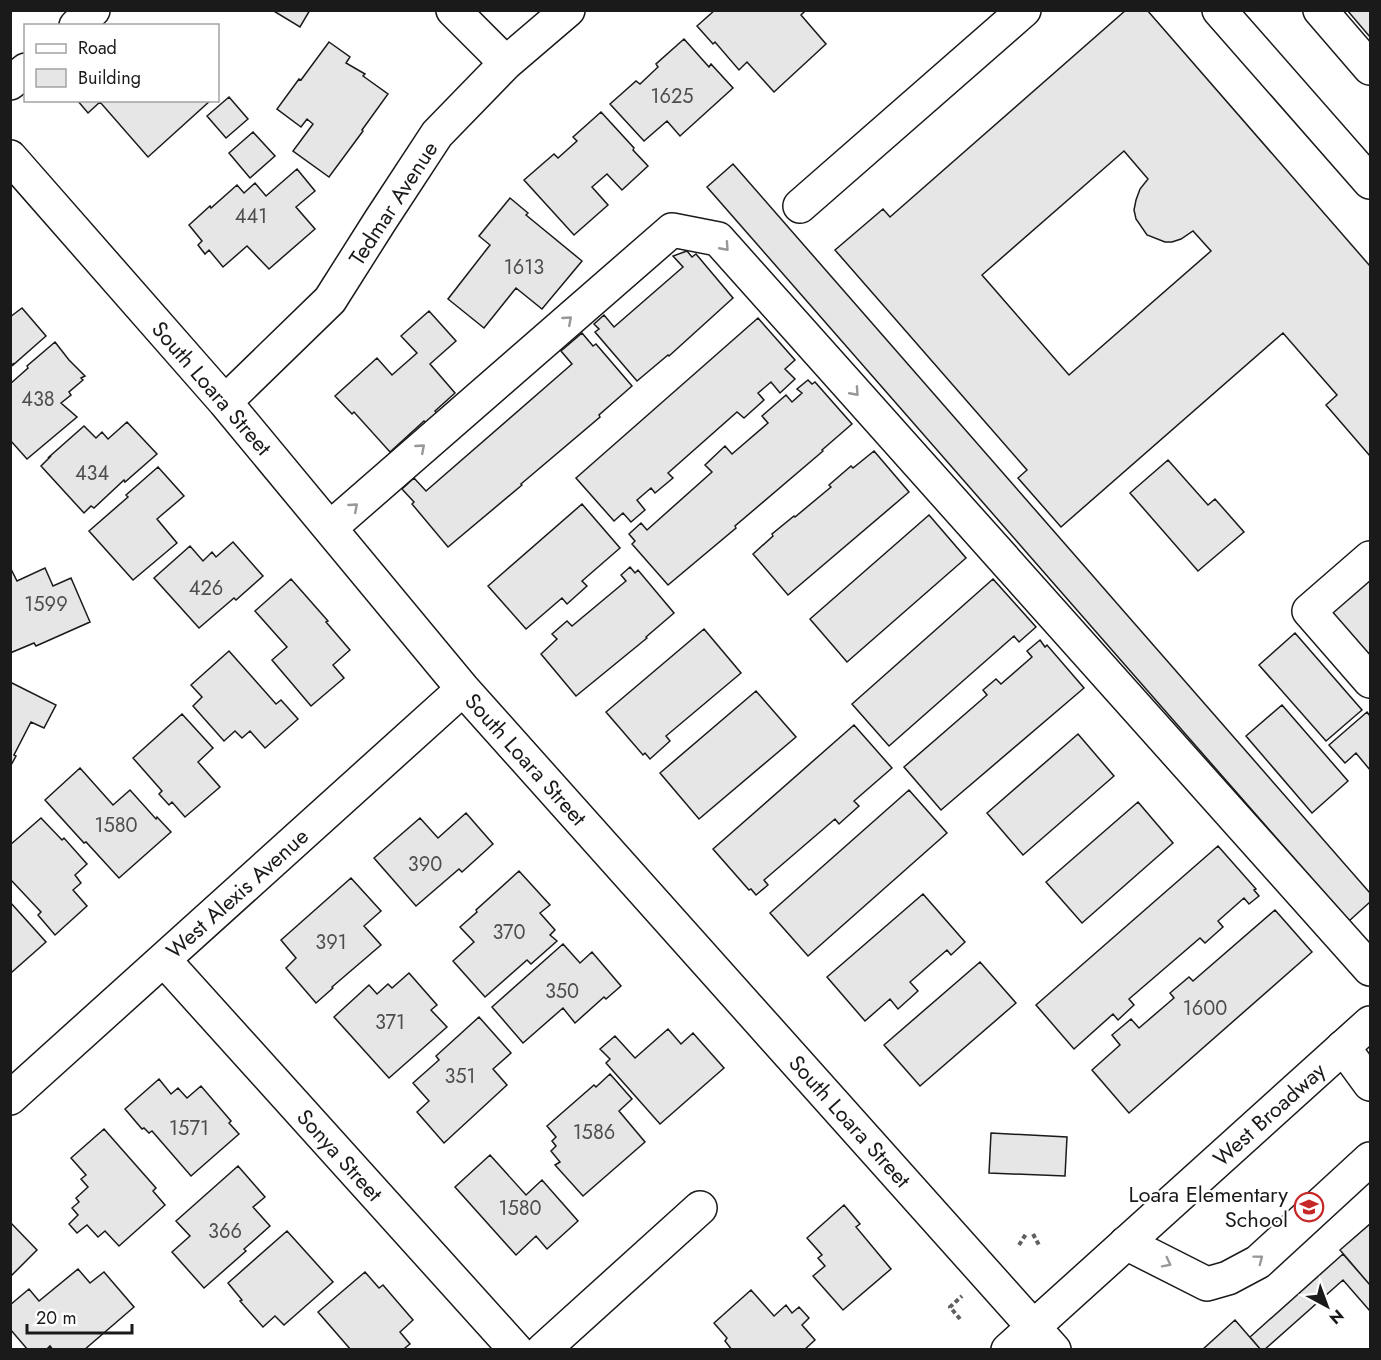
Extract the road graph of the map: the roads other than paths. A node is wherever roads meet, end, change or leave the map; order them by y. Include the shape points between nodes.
1 (93, 10) edge
2 (453, 10) edge
3 (568, 10) edge
4 (1024, 10) edge
5 (1219, 10) edge
6 (1320, 10) edge
7 (78, 24) edge
8 (506, 63) junction
9 (1371, 68) edge
10 (24, 72) edge
11 (10, 83) edge
12 (10, 157) edge
13 (1371, 182) edge
14 (800, 206) dead end
15 (225, 402) junction
16 (330, 528) junction
17 (1371, 558) edge
18 (1371, 681) edge
19 (463, 689) junction
20 (164, 960) junction
21 (1371, 969) edge
22 (1371, 1023) edge
23 (1343, 1047) junction
24 (1371, 1084) edge
25 (10, 1098) edge
26 (1371, 1159) edge
27 (700, 1208) dead end
28 (1126, 1243) junction
29 (1044, 1338) edge
30 (516, 1350) edge
31 (543, 1350) edge
32 (1008, 1350) edge

1 - 7 street
2 - 8 street
3 - 8 street, Tedmar Avenue
4 - 14 street
5 - 13 street
6 - 9 street
8 - 15 street, Tedmar Avenue via 437,134 330,300
10 - 11 street
12 - 15 street, South Loara Street
15 - 16 street, South Loara Street
16 - 19 street, South Loara Street
16 -> 21 street via 672,230 718,238
17 - 18 street via 1309,611
19 - 20 street, West Alexis Avenue
19 - 29 street, South Loara Street
20 - 25 street, West Alexis Avenue
20 - 30 street, Sonya Street
22 - 23 street, West Broadway
23 - 24 street
23 - 28 street, West Broadway
28 -> 26 street via 1207,1284 1228,1278 1257,1262
27 - 31 street
28 - 29 street, West Broadway
29 - 32 street, West Broadway

